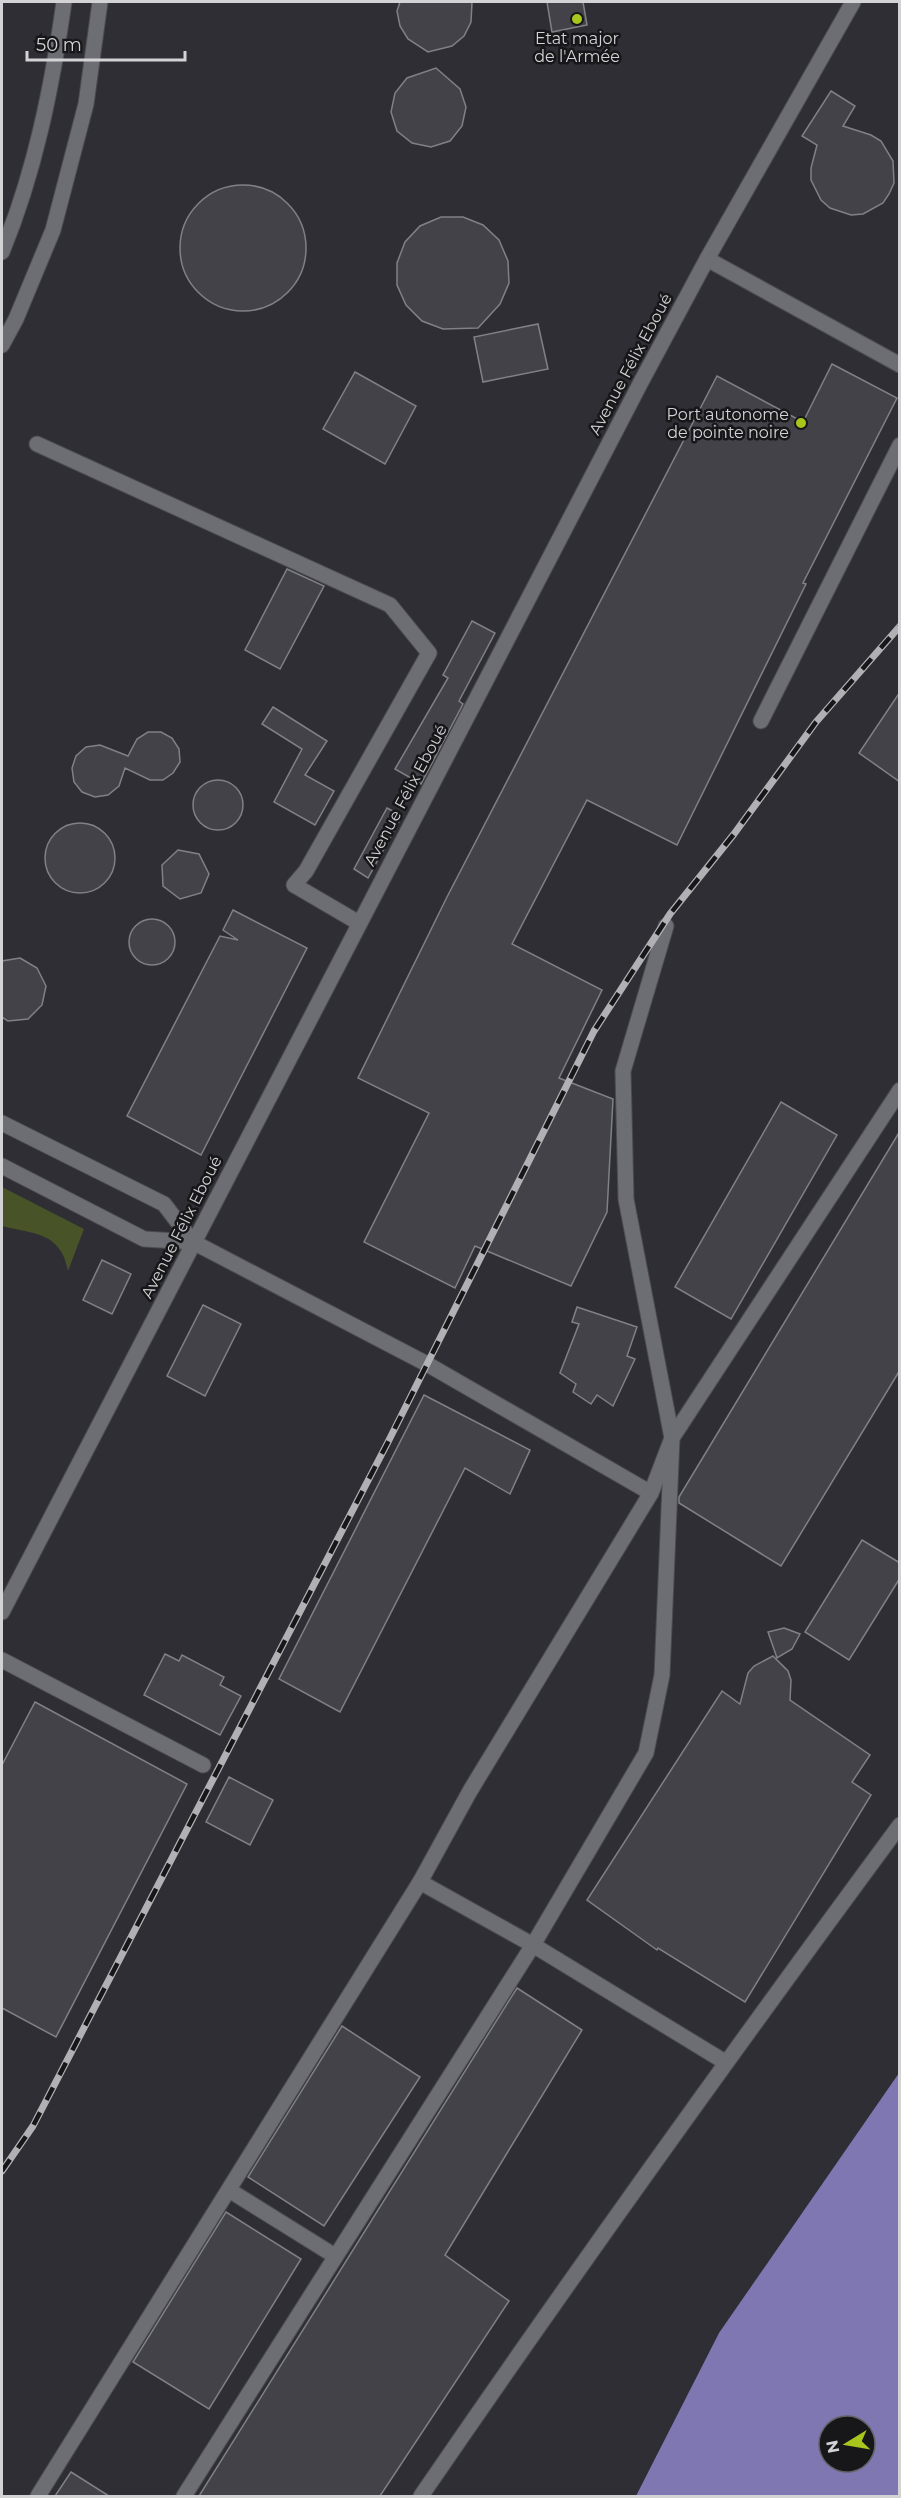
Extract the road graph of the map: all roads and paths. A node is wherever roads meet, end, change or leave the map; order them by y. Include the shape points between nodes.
1 (64, 2) edge
2 (100, 2) edge
3 (853, 2) edge
4 (2, 252) edge
5 (707, 259) junction
6 (2, 345) edge
7 (900, 365) edge
8 (37, 444) dead end
9 (900, 445) edge
10 (761, 721) dead end
11 (359, 923) junction
12 (666, 926) dead end
13 (900, 1090) edge
14 (2, 1123) edge
15 (2, 1166) edge
16 (193, 1242) junction
17 (672, 1438) junction
18 (651, 1493) junction
19 (2, 1612) edge
20 (2, 1660) edge
21 (202, 1765) dead end
22 (900, 1826) edge
23 (420, 1882) junction
24 (533, 1945) junction
25 (725, 2062) junction
26 (229, 2190) junction
27 (335, 2256) junction
28 (39, 2496) edge
29 (184, 2496) edge
30 (421, 2496) edge

1 - 4 street via 53,83 19,209
2 - 6 street via 86,104 52,230
3 - 5 street, Avenue Félix Eboué
5 - 7 street
5 - 11 street, Avenue Félix Eboué
8 - 11 street via 390,605 429,653 306,871 294,885
9 - 10 street
11 - 16 street, Avenue Félix Eboué
12 - 17 street via 623,1071 626,1199
13 - 17 street
14 - 16 street via 164,1204
15 - 16 street via 144,1239
16 - 18 street via 427,1364
16 - 19 street, Avenue Félix Eboué
17 - 18 street
17 - 24 street via 662,1675 646,1753
18 - 23 street via 470,1791
20 - 21 street
22 - 25 street
23 - 24 street
23 - 26 street
24 - 25 street
24 - 27 street
25 - 30 street
26 - 27 street
26 - 28 street
27 - 29 street

